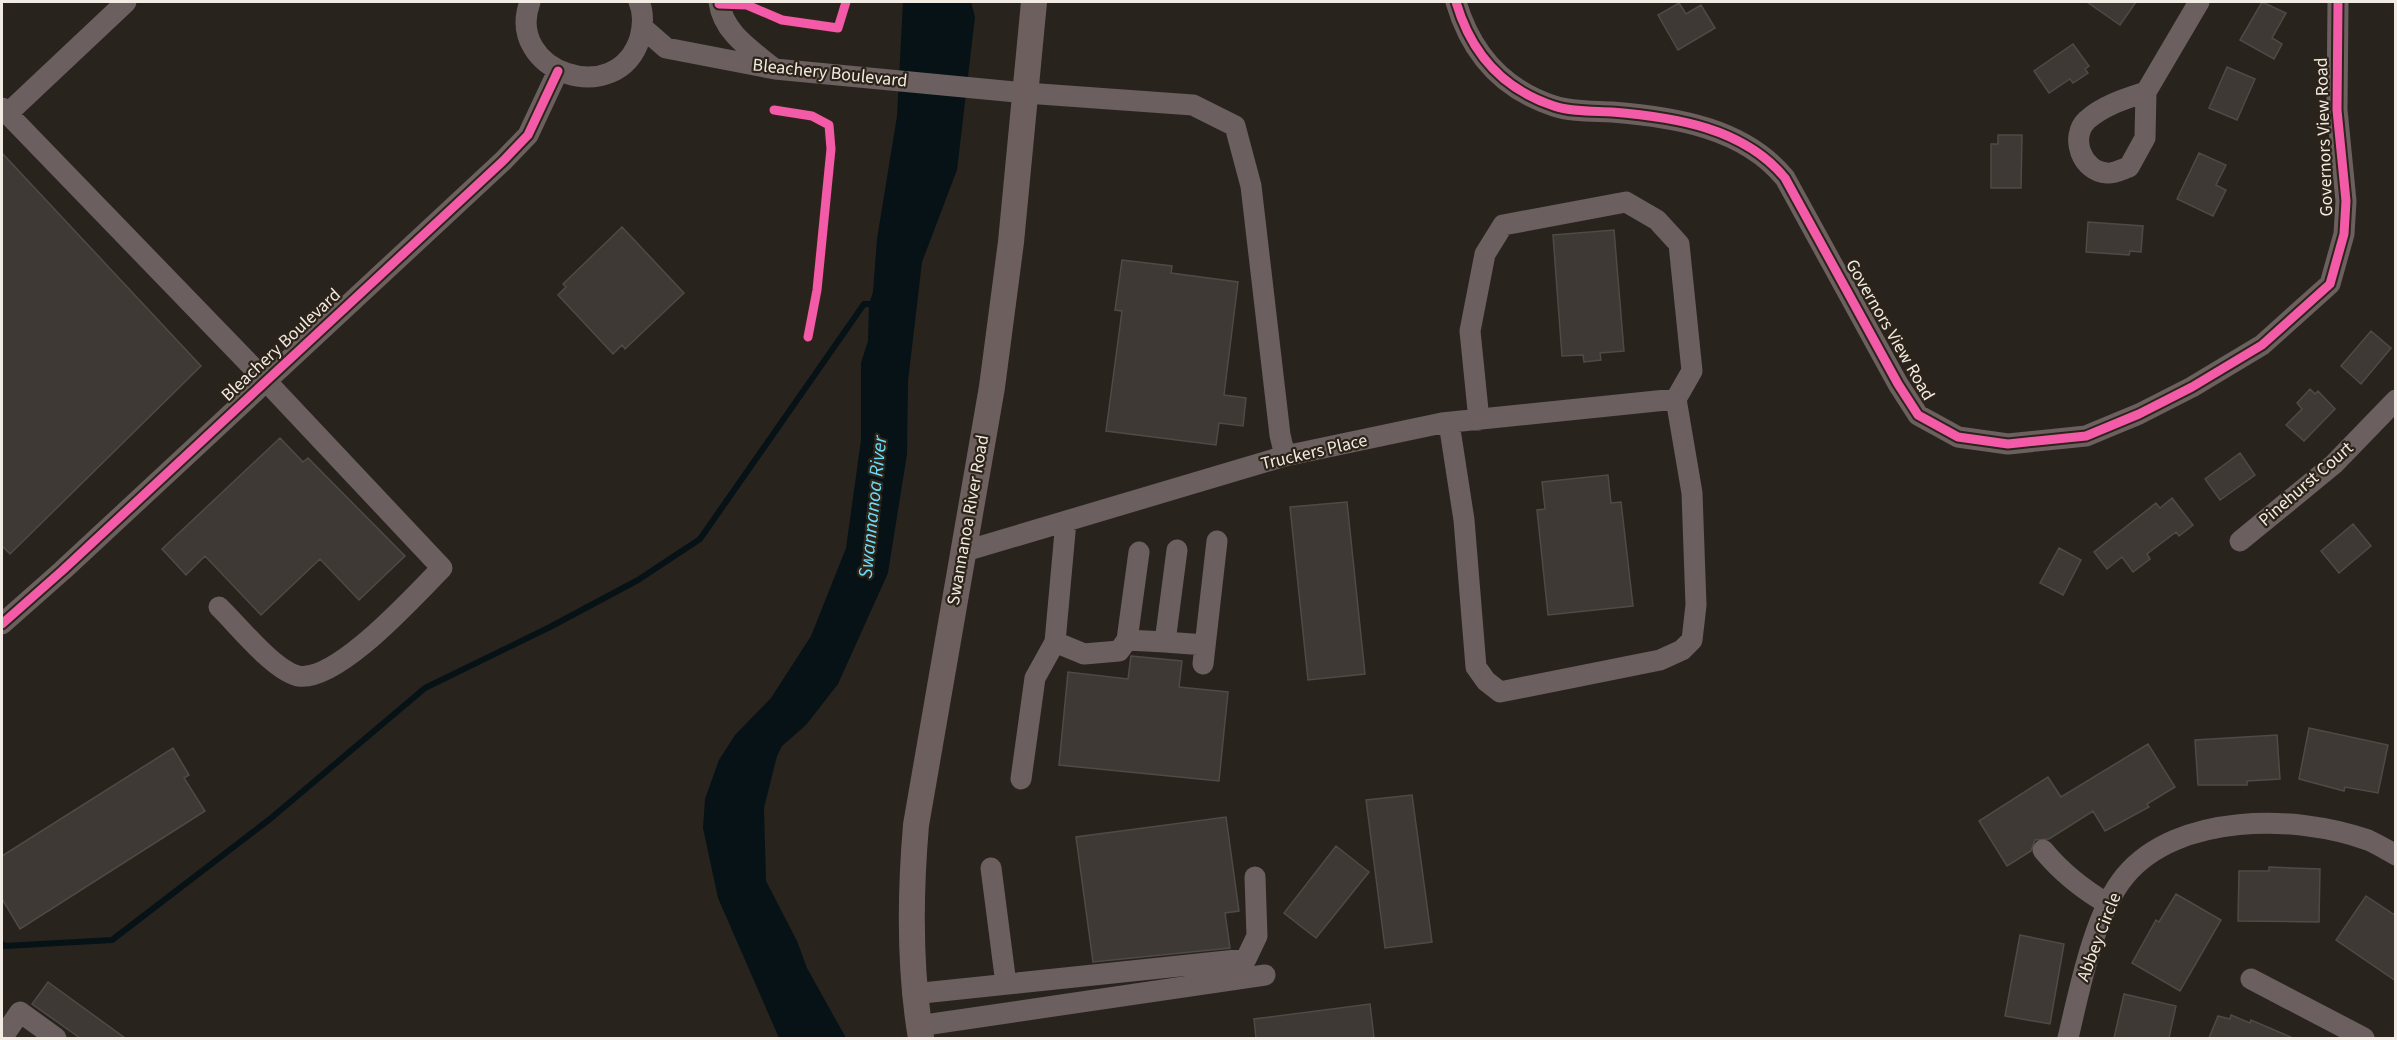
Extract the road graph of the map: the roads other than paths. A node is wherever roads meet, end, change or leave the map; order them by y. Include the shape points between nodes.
1 (126, 2) edge
2 (530, 2) edge
3 (639, 2) edge
4 (718, 2) edge
5 (1034, 2) edge
6 (1456, 2) edge
7 (2199, 2) edge
8 (2338, 2) edge
9 (643, 28) junction
10 (775, 69) junction
11 (558, 71) junction
12 (2146, 92) dead end
13 (1026, 93) junction
14 (4, 111) edge
15 (266, 381) junction
16 (1676, 399) junction
17 (2396, 400) edge
18 (1479, 420) junction
19 (1449, 423) junction
20 (1285, 456) junction
21 (1066, 521) junction
22 (1217, 541) dead end
23 (2240, 541) dead end
24 (1177, 550) dead end
25 (962, 552) junction
26 (1139, 552) dead end
27 (219, 607) dead end
28 (3, 619) edge
29 (1127, 640) junction
30 (1055, 642) junction
31 (1164, 642) junction
32 (1022, 779) dead end
33 (2043, 850) dead end
34 (2396, 855) edge
35 (991, 868) dead end
36 (1255, 877) dead end
37 (2109, 904) junction
38 (1265, 975) dead end
39 (2251, 980) dead end
40 (1006, 984) junction
41 (913, 994) junction
42 (920, 1032) edge
43 (2, 1038) edge
44 (57, 1038) edge
45 (2068, 1038) edge
46 (2364, 1038) edge

1 - 14 street
2 - 11 street via 527,26 532,44 543,60
3 - 9 street
4 - 10 street via 724,23
5 - 13 main road, Swannanoa River Road
6 - 8 street, Governors View Road via 1477,53 1511,86 1555,107 1656,116 1704,128 1750,146 1770,159 1785,178 1918,414 1958,437 2008,444 2086,436 2139,414 2262,345 2330,284 2344,234 2346,201 2337,110
7 - 12 street
9 - 10 street, Bleachery Boulevard via 666,48
9 - 11 street via 637,46 611,72 594,78
10 - 13 street, Bleachery Boulevard
11 - 15 street, Bleachery Boulevard via 528,135
13 - 20 street, Bleachery Boulevard via 1193,105 1235,126 1251,186
13 - 25 main road, Swannanoa River Road via 992,387
14 - 15 street
15 - 27 street via 442,568 369,640 322,673 298,676 278,665
15 - 28 street, Bleachery Boulevard
16 - 18 street, Truckers Place
16 - 18 street via 1692,371 1679,244 1657,220 1626,202 1503,225 1485,254 1470,331
16 - 19 street via 1692,493 1696,604 1692,640 1682,650 1660,660 1500,692 1476,667 1464,520
17 - 23 street, Pinehurst Court via 2334,464
18 - 19 street, Truckers Place
19 - 20 street, Truckers Place
20 - 21 street, Truckers Place
21 - 25 street, Truckers Place
21 - 30 street
22 - 31 street via 1204,655
24 - 31 street
25 - 41 main road, Swannanoa River Road via 916,825 911,883
26 - 29 street
29 - 30 street via 1119,651 1084,654
29 - 31 street
30 - 32 street via 1035,678
33 - 37 street via 2082,889
34 - 37 street, Abbey Circle via 2368,840 2301,824 2220,826 2174,839 2145,855 2124,878
35 - 40 street
36 - 40 street via 1257,936 1246,959
37 - 45 street, Abbey Circle via 2084,973
38 - 42 street
39 - 46 street
40 - 41 street
41 - 42 main road, Swannanoa River Road
43 - 44 street via 20,1012

